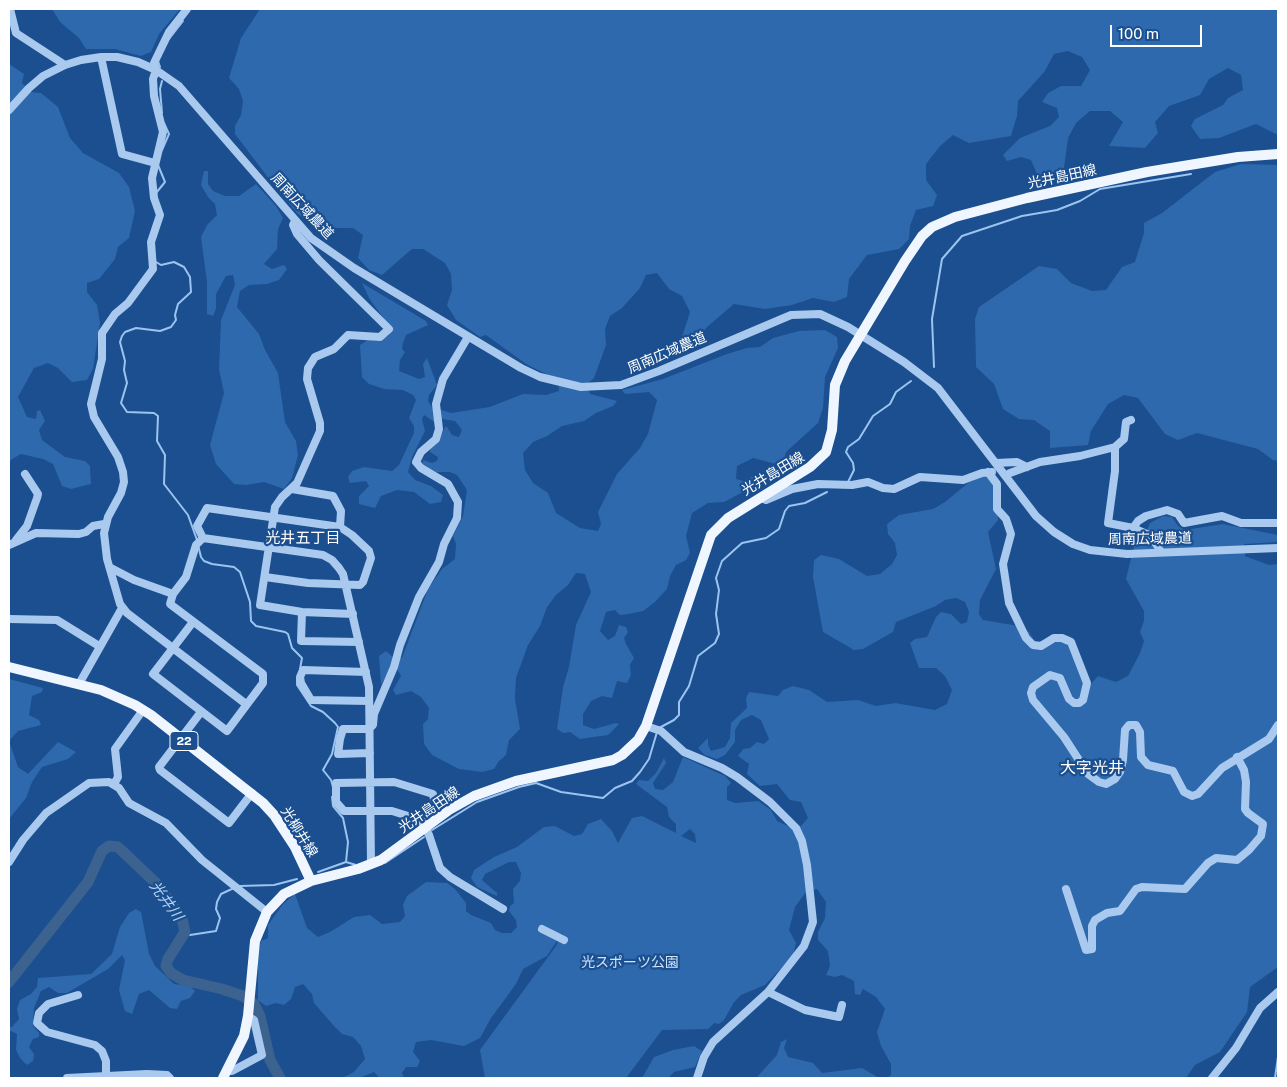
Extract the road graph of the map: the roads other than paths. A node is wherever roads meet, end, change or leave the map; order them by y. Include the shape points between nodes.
1 (10, 9) edge
2 (187, 9) edge
3 (101, 57) junction
4 (65, 65) junction
5 (156, 70) junction
6 (9, 110) edge
7 (1278, 154) edge
8 (154, 163) junction
9 (295, 221) junction
10 (861, 335) junction
11 (468, 337) junction
12 (1131, 420) dead end
13 (1115, 447) junction
14 (996, 463) junction
15 (1028, 466) junction
16 (1010, 473) dead end
17 (25, 474) dead end
18 (292, 489) junction
19 (761, 498) junction
20 (273, 518) junction
21 (104, 524) junction
22 (1278, 524) edge
23 (340, 527) junction
24 (1133, 528) junction
25 (200, 541) junction
26 (12, 543) edge
27 (269, 548) junction
28 (1278, 548) edge
29 (1161, 552) junction
30 (111, 568) junction
31 (265, 577) junction
32 (346, 584) junction
33 (174, 594) junction
34 (122, 608) junction
35 (302, 612) junction
36 (353, 614) junction
37 (9, 619) edge
38 (193, 622) junction
39 (359, 642) junction
40 (99, 646) junction
41 (172, 648) junction
42 (9, 667) edge
43 (366, 672) junction
44 (79, 684) junction
45 (369, 701) junction
46 (246, 704) junction
47 (143, 710) junction
48 (200, 712) junction
49 (1278, 725) edge
50 (646, 726) junction
51 (369, 729) junction
52 (181, 739) junction
53 (370, 753) junction
54 (1237, 757) junction
55 (370, 782) junction
56 (114, 784) junction
57 (252, 793) junction
58 (370, 811) junction
59 (440, 817) junction
60 (424, 828) junction
61 (9, 862) edge
62 (371, 864) junction
63 (311, 881) junction
64 (1066, 889) dead end
65 (503, 909) dead end
66 (267, 912) junction
67 (542, 930) dead end
68 (564, 940) dead end
69 (768, 992) junction
70 (1278, 992) edge
71 (78, 995) dead end
72 (842, 1005) dead end
73 (248, 1016) junction
74 (225, 1074) edge
75 (106, 1076) junction
76 (67, 1078) edge
77 (170, 1078) edge
78 (697, 1078) edge
79 (1212, 1078) edge

1 - 4 street via 16,33
2 - 5 street via 168,32 156,55
3 - 4 street, 周南広域農道
3 - 5 street, 周南広域農道 via 117,57
3 - 8 street via 122,154
4 - 6 street, 周南広域農道 via 43,76
5 - 8 street via 154,96 163,132
5 - 9 street, 周南広域農道 via 195,102
7 - 10 main road, 光井島田線 via 1146,172 1027,198 942,222 922,236
8 - 21 street via 152,191 160,215 152,242 153,269 102,333 102,359 92,394 94,417 118,457 124,477 121,493
9 - 11 street, 周南広域農道 via 329,252
9 - 18 street via 293,225 297,234 319,260 389,328 380,337 348,335 334,349 312,360 306,372 320,432
10 - 11 street, 周南広域農道 via 820,314 791,315 636,381 599,387 562,384 540,377
10 - 14 street, 周南広域農道 via 938,388
10 - 19 main road, 光井島田線 via 845,360 836,385 832,430 826,452 810,467
11 - 51 street via 442,379 436,404 439,429 436,440 421,452 416,462 448,484 458,502 457,518 439,562 419,597
12 - 13 street via 1126,422 1124,439
13 - 15 street
13 - 24 street via 1108,523
14 - 15 street via 1017,462
14 - 29 street, 周南広域農道 via 1036,516 1073,544 1111,554
15 - 16 street
17 - 26 street via 38,498 26,526
18 - 20 street via 282,496
18 - 23 street via 333,496 341,511
19 - 50 main road, 光井島田線 via 718,525 707,543
19 - 54 street via 766,500 792,489 818,484 868,482 894,489 920,477 963,480 992,472 998,484 997,509 1006,519 1011,534 1003,564 1009,603 1026,638 1033,644 1040,646 1054,638 1071,642 1087,683 1083,700 1074,703 1060,678 1050,675 1033,687 1033,700 1064,737 1088,774 1106,784 1115,779 1122,766 1125,730 1129,725 1136,725 1140,732 1140,757 1148,765 1173,771 1184,792 1192,796
20 - 23 street
20 - 25 street via 207,508 197,526
20 - 27 street
21 - 26 street via 79,534 43,532
21 - 30 street via 104,546
22 - 24 street via 1240,523 1222,516 1184,523 1178,514 1167,510 1146,516
23 - 32 street via 369,551 371,558 363,582 360,585
24 - 29 street via 1151,536
25 - 27 street
25 - 33 street via 186,577
27 - 31 street
27 - 32 street via 323,555 339,568
28 - 29 street, 周南広域農道
30 - 33 street
30 - 34 street
31 - 32 street
31 - 35 street via 260,604
32 - 36 street
33 - 38 street via 170,604
34 - 40 street
34 - 41 street
35 - 36 street
35 - 39 street via 300,641
36 - 39 street
37 - 40 street via 57,620
38 - 41 street
38 - 46 street via 263,674 263,683
39 - 43 street
40 - 44 street
41 - 46 street
41 - 48 street via 153,674
42 - 44 main road, 光柳井線 / 22
43 - 45 street
43 - 45 street via 303,670 300,677 311,700
44 - 47 main road, 光柳井線 / 22 via 120,697
45 - 51 street
46 - 48 street via 227,731
47 - 52 main road, 光柳井線 / 22
47 - 56 street via 115,749 118,777
48 - 52 street
49 - 54 street via 1269,739
50 - 59 main road, 光井島田線 via 630,749 613,760 497,787 474,796
50 - 69 street via 661,731 684,752 737,777 770,802 796,828 802,841 813,922 804,946
51 - 53 street
51 - 53 street via 343,729 338,754
52 - 57 main road, 光柳井線 / 22
52 - 57 street via 159,767 202,803 229,823
53 - 55 street
54 - 64 street via 1246,782 1245,808 1263,824 1261,836 1237,860 1216,858 1185,889 1136,889 1120,911 1107,913 1095,920 1092,949 1086,950
55 - 58 street
55 - 58 street via 336,783 336,802 344,811
55 - 59 street via 394,782 433,794
56 - 61 street via 89,783 50,810 35,823
56 - 66 street via 129,803 166,823 202,860
57 - 63 main road, 光柳井線 / 22 via 274,815 295,847
58 - 60 street via 392,811 421,820
58 - 62 street
59 - 60 main road, 光井島田線
60 - 62 main road, 光井島田線 via 389,855
60 - 65 street via 440,868
62 - 63 main road, 光井島田線
63 - 66 main road via 284,894
66 - 73 main road via 255,941
67 - 68 street
69 - 72 street via 805,1010 839,1017
69 - 78 street via 713,1042
70 - 79 street via 1260,1008 1236,1048
71 - 75 street via 48,1004 38,1013 37,1023 47,1032 95,1044 106,1061
73 - 74 main road via 244,1036
73 - 74 street via 254,1020 262,1055
75 - 76 street
75 - 77 street via 167,1075

